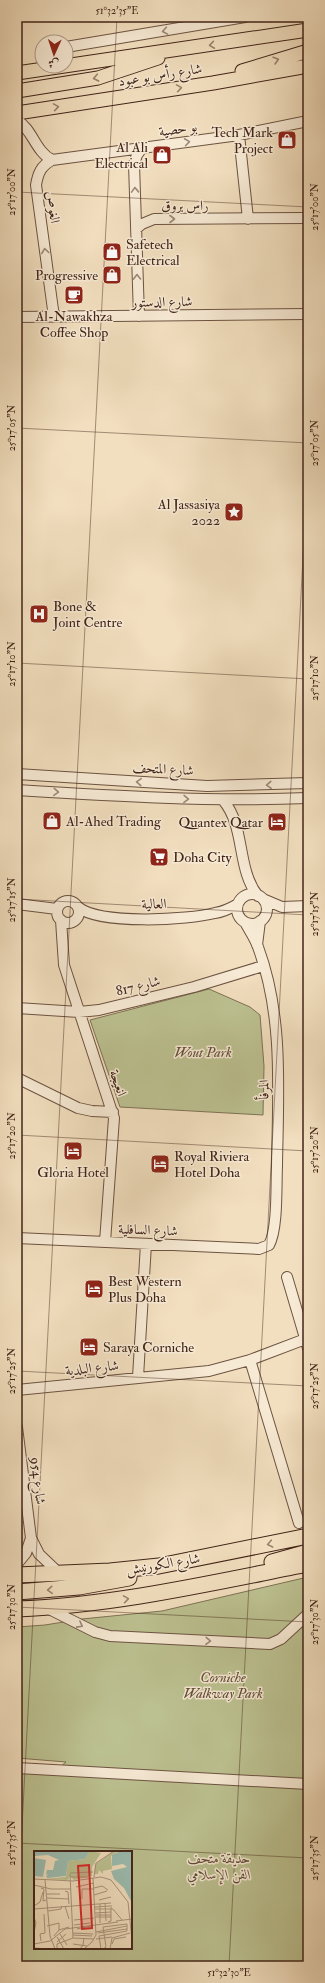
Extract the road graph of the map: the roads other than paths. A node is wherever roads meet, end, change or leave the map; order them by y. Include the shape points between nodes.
1 (245, 17) edge
2 (224, 19) edge
3 (308, 30) edge
4 (74, 46) edge
5 (186, 49) junction
6 (308, 51) edge
7 (308, 66) edge
8 (33, 71) joint
9 (17, 73) edge
10 (213, 83) junction
11 (17, 91) edge
12 (17, 113) edge
13 (17, 120) edge
14 (308, 121) edge
15 (239, 135) junction
16 (142, 148) junction
17 (52, 160) junction
18 (308, 218) edge
19 (248, 219) junction
20 (136, 229) junction
21 (308, 314) edge
22 (139, 316) junction
23 (17, 317) edge
24 (54, 317) junction
25 (17, 774) edge
26 (308, 783) edge
27 (17, 790) edge
28 (308, 798) edge
29 (223, 800) junction
30 (243, 800) junction
31 (234, 820) junction
32 (246, 876) junction
33 (260, 897) junction
34 (239, 902) junction
35 (17, 904) edge
36 (308, 906) edge
37 (78, 907) junction
38 (288, 908) junction
39 (57, 910) junction
40 (215, 914) junction
41 (93, 915) junction
42 (61, 920) junction
43 (74, 921) junction
44 (243, 921) junction
45 (261, 921) junction
46 (62, 938) junction
47 (257, 945) junction
48 (264, 966) junction
49 (17, 1008) edge
50 (78, 1012) junction
51 (17, 1078) edge
52 (113, 1112) junction
53 (272, 1237) joint
54 (17, 1238) edge
55 (105, 1242) junction
56 (146, 1244) junction
57 (288, 1277) dead end
58 (307, 1342) edge
59 (250, 1360) junction
60 (138, 1377) junction
61 (17, 1390) edge
62 (17, 1427) edge
63 (299, 1523) dead end
64 (308, 1536) edge
65 (31, 1538) junction
66 (308, 1552) edge
67 (184, 1562) junction
68 (17, 1564) edge
69 (308, 1564) edge
70 (60, 1574) junction
71 (17, 1575) edge
72 (245, 1577) junction
73 (17, 1592) edge
74 (45, 1608) junction
75 (17, 1609) edge
76 (308, 1614) edge
77 (17, 1768) edge
78 (308, 1784) edge

1 - 2 street
2 -> 4 street
3 -> 5 main road, شارع رأس بو عبود
5 - 8 main road, شارع رأس بو عبود
5 -> 11 main road via 115,74
10 -> 6 main road via 269,62
7 - 10 main road, شارع رأس بو عبود
8 - 9 main road, شارع رأس بو عبود
12 -> 10 main road, شارع رأس بو عبود
13 - 17 street via 26,127 44,156
14 - 15 street, بو حصية
16 -> 15 street, بو حصية
15 - 19 street
16 - 17 street, بو حصية
20 -> 16 street via 134,164
24 -> 17 street, الغوص via 36,185 41,168
18 - 19 street, راس بروق
20 -> 19 street, راس بروق via 154,219
22 -> 20 street
21 - 22 street, شارع الدستور
22 - 24 street, شارع الدستور
23 - 24 street, شارع الدستور
26 -> 25 street, شارع المتحف via 207,786
27 -> 29 street, شارع المتحف
28 - 30 street, شارع المتحف
29 - 30 street, شارع المتحف
29 - 31 street
30 - 31 street
31 - 32 street
32 - 33 street
32 - 34 street
33 - 34 street via 248,895
33 - 38 street
33 - 45 street via 267,910
34 - 40 street, العالية
34 - 44 street via 238,914
35 - 39 street
36 - 38 street
37 - 39 street via 69,901 61,903
37 - 41 street, العالية
37 - 43 street via 78,916
38 - 45 street
39 - 42 street
40 - 41 street, العالية via 154,919
40 - 44 street, العالية
41 - 43 street, العالية
42 - 43 street
42 - 46 street, انعيجة
43 - 46 street
44 - 45 street via 255,924
44 - 47 street, المرفأ
45 - 47 street, المرفأ
46 - 50 street, انعيجة via 64,965
47 - 48 street, المرفأ
48 - 50 street, شارع 817 via 194,987 100,1010
48 - 53 street, المرفأ via 274,1016 278,1060 276,1194
49 - 50 street, شارع 817
50 - 52 street, انعيجة
51 - 52 street via 78,1108
52 - 55 street, انعيجة
53 - 56 street, شارع السافلية via 266,1247 259,1249
54 - 55 street, شارع السافلية
55 - 56 street, شارع السافلية
56 - 60 street
57 - 58 street
58 - 59 street, شارع البلدية
59 - 60 street, شارع البلدية via 209,1371
59 - 63 street
60 - 61 street, شارع البلدية
62 - 65 street, شارع 954
64 -> 67 highway, شارع الكورنيش
65 - 68 street, شارع 954 via 26,1553
65 - 70 street, شارع 954 via 39,1554
66 - 72 highway via 279,1560
67 - 70 highway, شارع الكورنيش
67 -> 73 highway via 100,1584
69 - 72 highway, شارع الكورنيش
70 - 71 highway, شارع الكورنيش
74 -> 72 highway, شارع الكورنيش via 126,1599
74 - 75 highway, شارع الكورنيش
74 -> 76 street, شارع الكورنيش via 95,1632 110,1636 270,1644 281,1639
77 - 78 street

